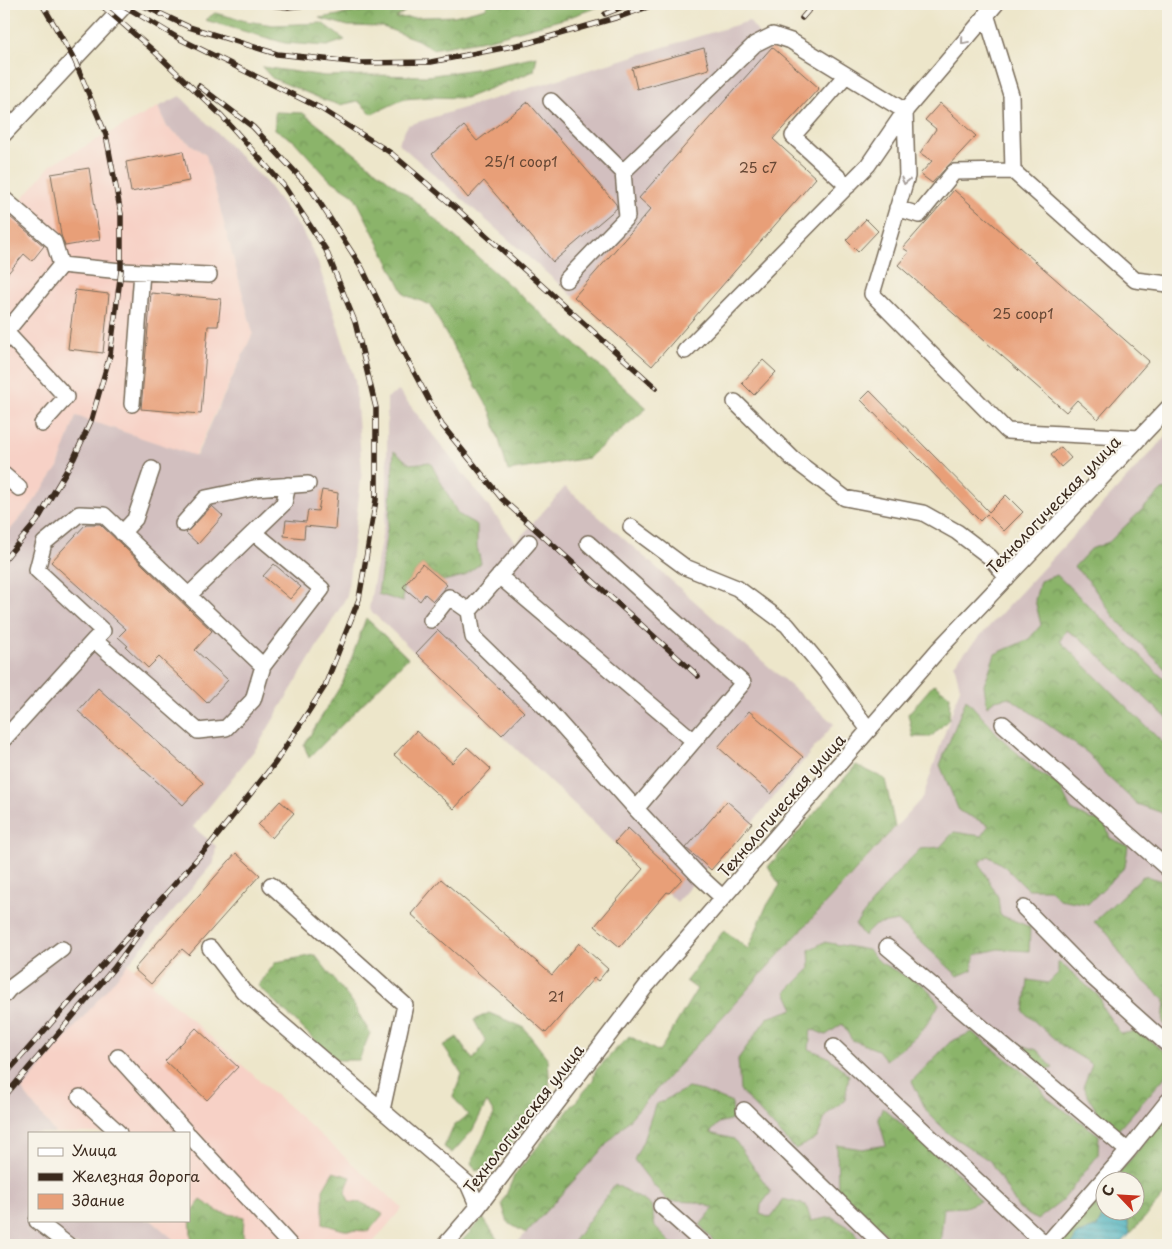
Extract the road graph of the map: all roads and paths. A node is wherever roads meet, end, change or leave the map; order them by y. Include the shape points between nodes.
1 (126, 4) edge
2 (991, 9) edge
3 (846, 75) junction
4 (551, 101) dead end
5 (905, 111) junction
6 (4, 134) edge
7 (1013, 170) junction
8 (623, 172) junction
9 (848, 186) junction
10 (4, 200) edge
11 (897, 208) junction
12 (61, 265) junction
13 (142, 272) junction
14 (209, 275) dead end
15 (566, 280) dead end
16 (1168, 284) edge
17 (5, 332) edge
18 (685, 351) dead end
19 (735, 402) dead end
20 (132, 404) dead end
21 (1168, 408) edge
22 (42, 424) dead end
23 (1140, 438) junction
24 (152, 468) dead end
25 (4, 474) edge
26 (308, 484) dead end
27 (288, 485) junction
28 (19, 488) dead end
29 (183, 524) dead end
30 (631, 527) dead end
31 (254, 532) junction
32 (122, 533) junction
33 (529, 542) dead end
34 (588, 544) dead end
35 (499, 576) junction
36 (1007, 578) junction
37 (189, 595) junction
38 (468, 611) junction
39 (431, 620) dead end
40 (94, 640) junction
41 (263, 666) junction
42 (1003, 724) dead end
43 (869, 730) junction
44 (4, 739) edge
45 (694, 741) junction
46 (636, 810) junction
47 (1168, 868) edge
48 (271, 885) dead end
49 (723, 898) junction
50 (1024, 908) dead end
51 (887, 947) dead end
52 (210, 948) dead end
53 (62, 949) dead end
54 (5, 989) edge
55 (1168, 1045) edge
56 (834, 1047) dead end
57 (118, 1057) dead end
58 (80, 1097) dead end
59 (1168, 1101) edge
60 (382, 1110) junction
61 (744, 1110) dead end
62 (118, 1132) edge
63 (186, 1132) edge
64 (190, 1136) edge
65 (190, 1151) edge
66 (1128, 1151) junction
67 (205, 1152) junction
68 (478, 1206) junction
69 (661, 1206) dead end
70 (37, 1222) dead end
71 (68, 1245) edge
72 (290, 1245) edge
73 (445, 1245) edge
74 (705, 1245) edge
75 (883, 1245) edge
76 (1046, 1245) edge

1 - 6 street
2 -> 5 street
2 - 7 street via 1011,96
3 - 5 street
3 - 8 street via 791,41 773,35 755,44
3 - 9 street via 793,136
4 - 8 street
5 - 9 street via 868,165
5 -> 11 street via 907,176
7 - 11 street via 954,172 919,215
7 - 16 street via 1135,280
8 - 15 street via 627,217
9 - 18 street
10 - 12 street via 54,242
11 - 23 street via 872,294 1007,431
12 - 13 street
12 - 17 street
13 - 14 street
13 - 20 street
17 - 22 street via 66,397
19 - 36 street via 793,459 845,498 922,513 964,537 990,558
21 - 23 street, Технологическая улица
23 - 36 street, Технологическая улица
24 - 32 street via 135,519
25 - 28 street
26 - 27 street
27 - 29 street via 206,498
27 - 31 street via 284,503
30 - 43 street via 685,567 737,588 787,625
31 - 37 street
31 - 41 street via 322,589
32 - 37 street
32 - 40 street via 104,516 79,514 44,543 38,570 103,631
33 - 35 street
34 - 45 street via 742,683
35 - 38 street
35 - 45 street
36 - 43 street, Технологическая улица via 939,649
37 - 41 street
38 - 39 street via 449,597
38 - 46 street via 473,638 545,707
40 - 41 street via 198,731 226,728 253,700
40 - 44 street
42 - 47 street
43 - 49 street, Технологическая улица
45 - 46 street
46 - 49 street
48 - 60 street via 405,1005
49 - 68 street, Технологическая улица via 647,986
50 - 55 street via 1091,976
51 - 66 street
52 - 60 street via 243,991
53 - 54 street
56 - 76 street
57 - 63 street
58 - 62 street
59 - 66 street
60 - 68 street via 468,1184
61 - 75 street
64 - 67 street
65 - 67 street
66 - 76 street
67 - 72 street
68 - 73 street, Технологическая улица
69 - 74 street
70 - 71 street

